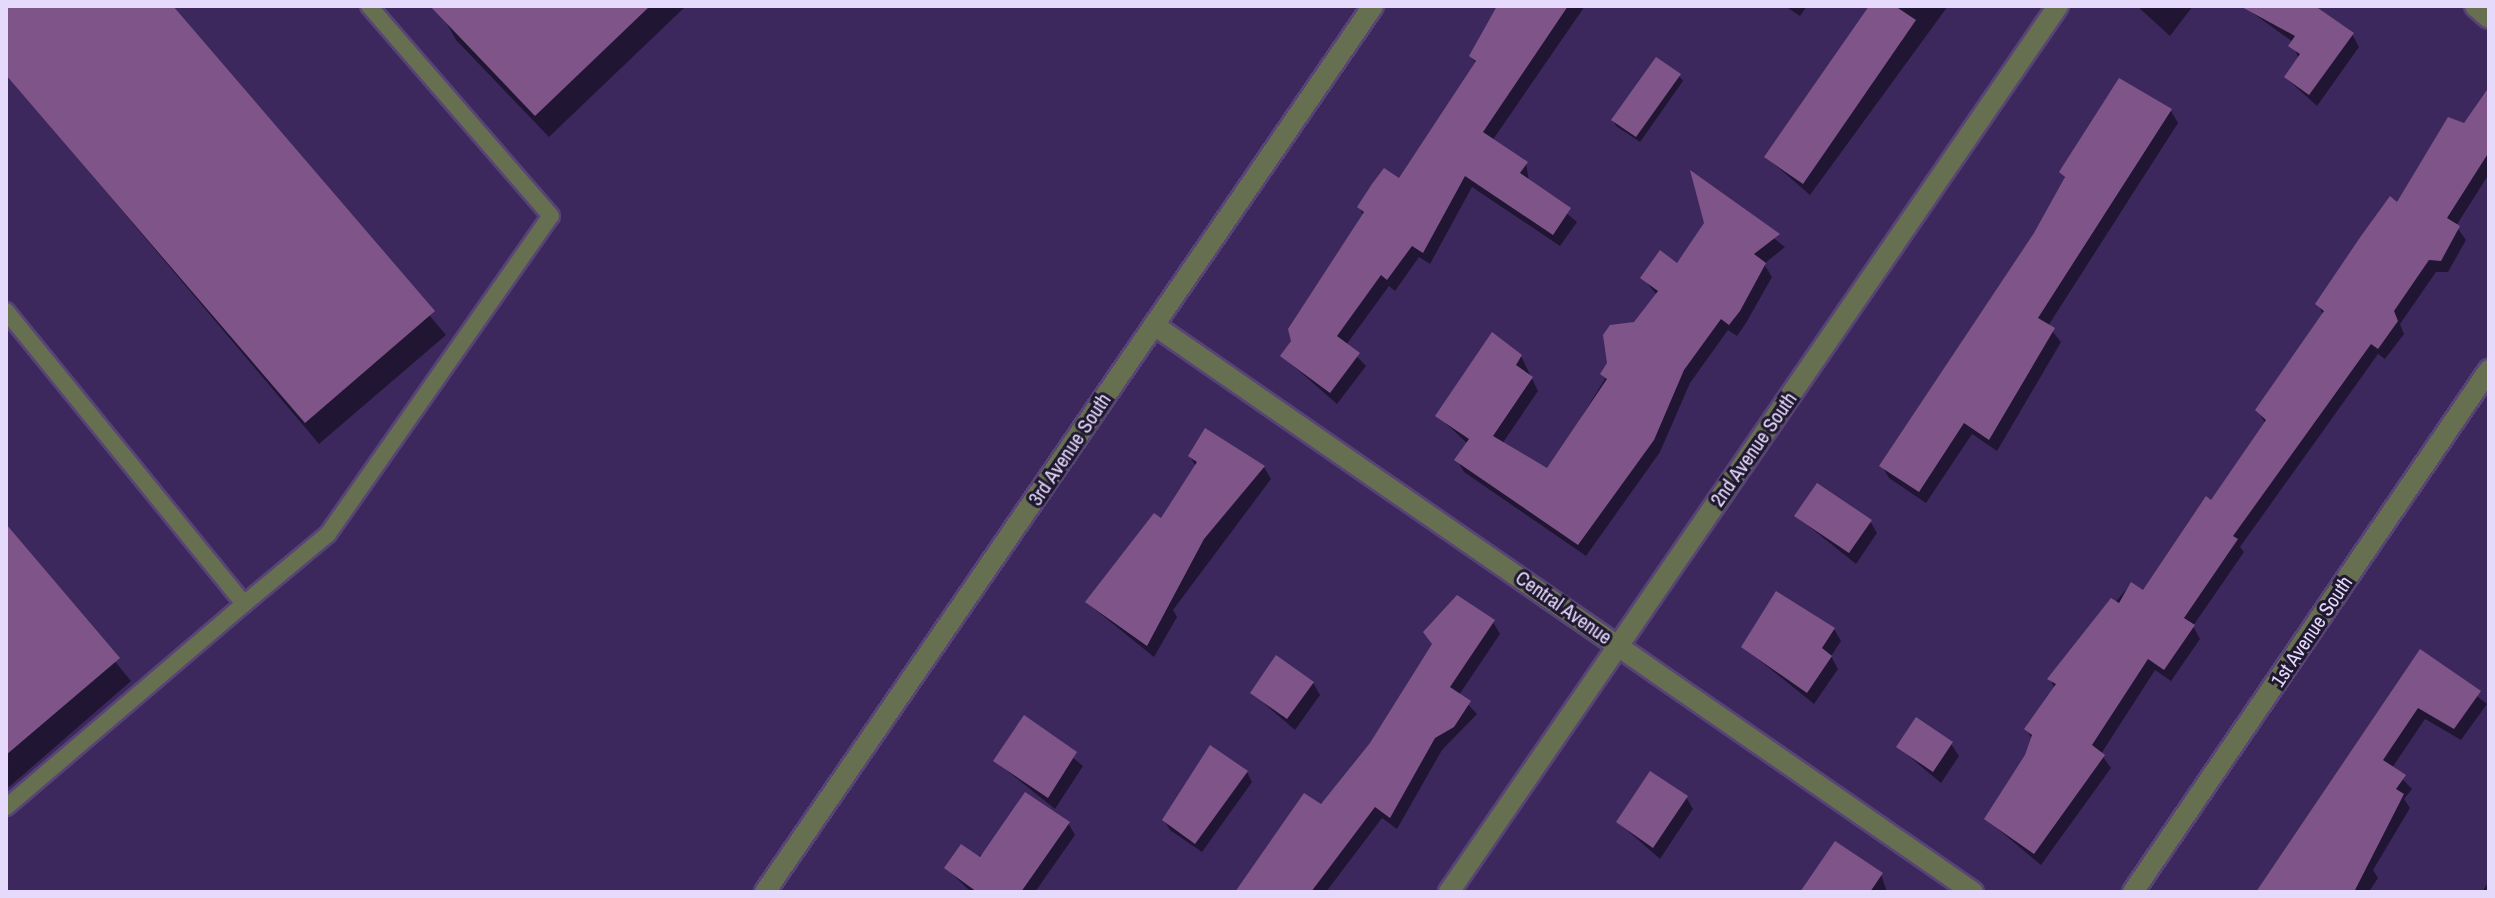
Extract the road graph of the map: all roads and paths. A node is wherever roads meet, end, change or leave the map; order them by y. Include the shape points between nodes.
1 (369, 6) edge
2 (1373, 6) edge
3 (2058, 6) edge
4 (2475, 6) edge
5 (2489, 18) edge
6 (6, 311) edge
7 (1154, 325) junction
8 (2489, 370) edge
9 (244, 604) junction
10 (1619, 644) junction
11 (6, 807) edge
12 (765, 892) edge
13 (1449, 892) edge
14 (1973, 892) edge
15 (2133, 892) edge

1 - 9 lane via 551,216 328,534
2 - 7 street, 3rd Avenue South
3 - 10 street, 2nd Avenue South
4 - 5 street
6 - 9 lane
7 - 10 street, Central Avenue
7 - 12 street, 3rd Avenue South
8 - 15 street, 1st Avenue South
9 - 11 lane
10 - 13 street, 2nd Avenue South
10 - 14 street, Central Avenue

